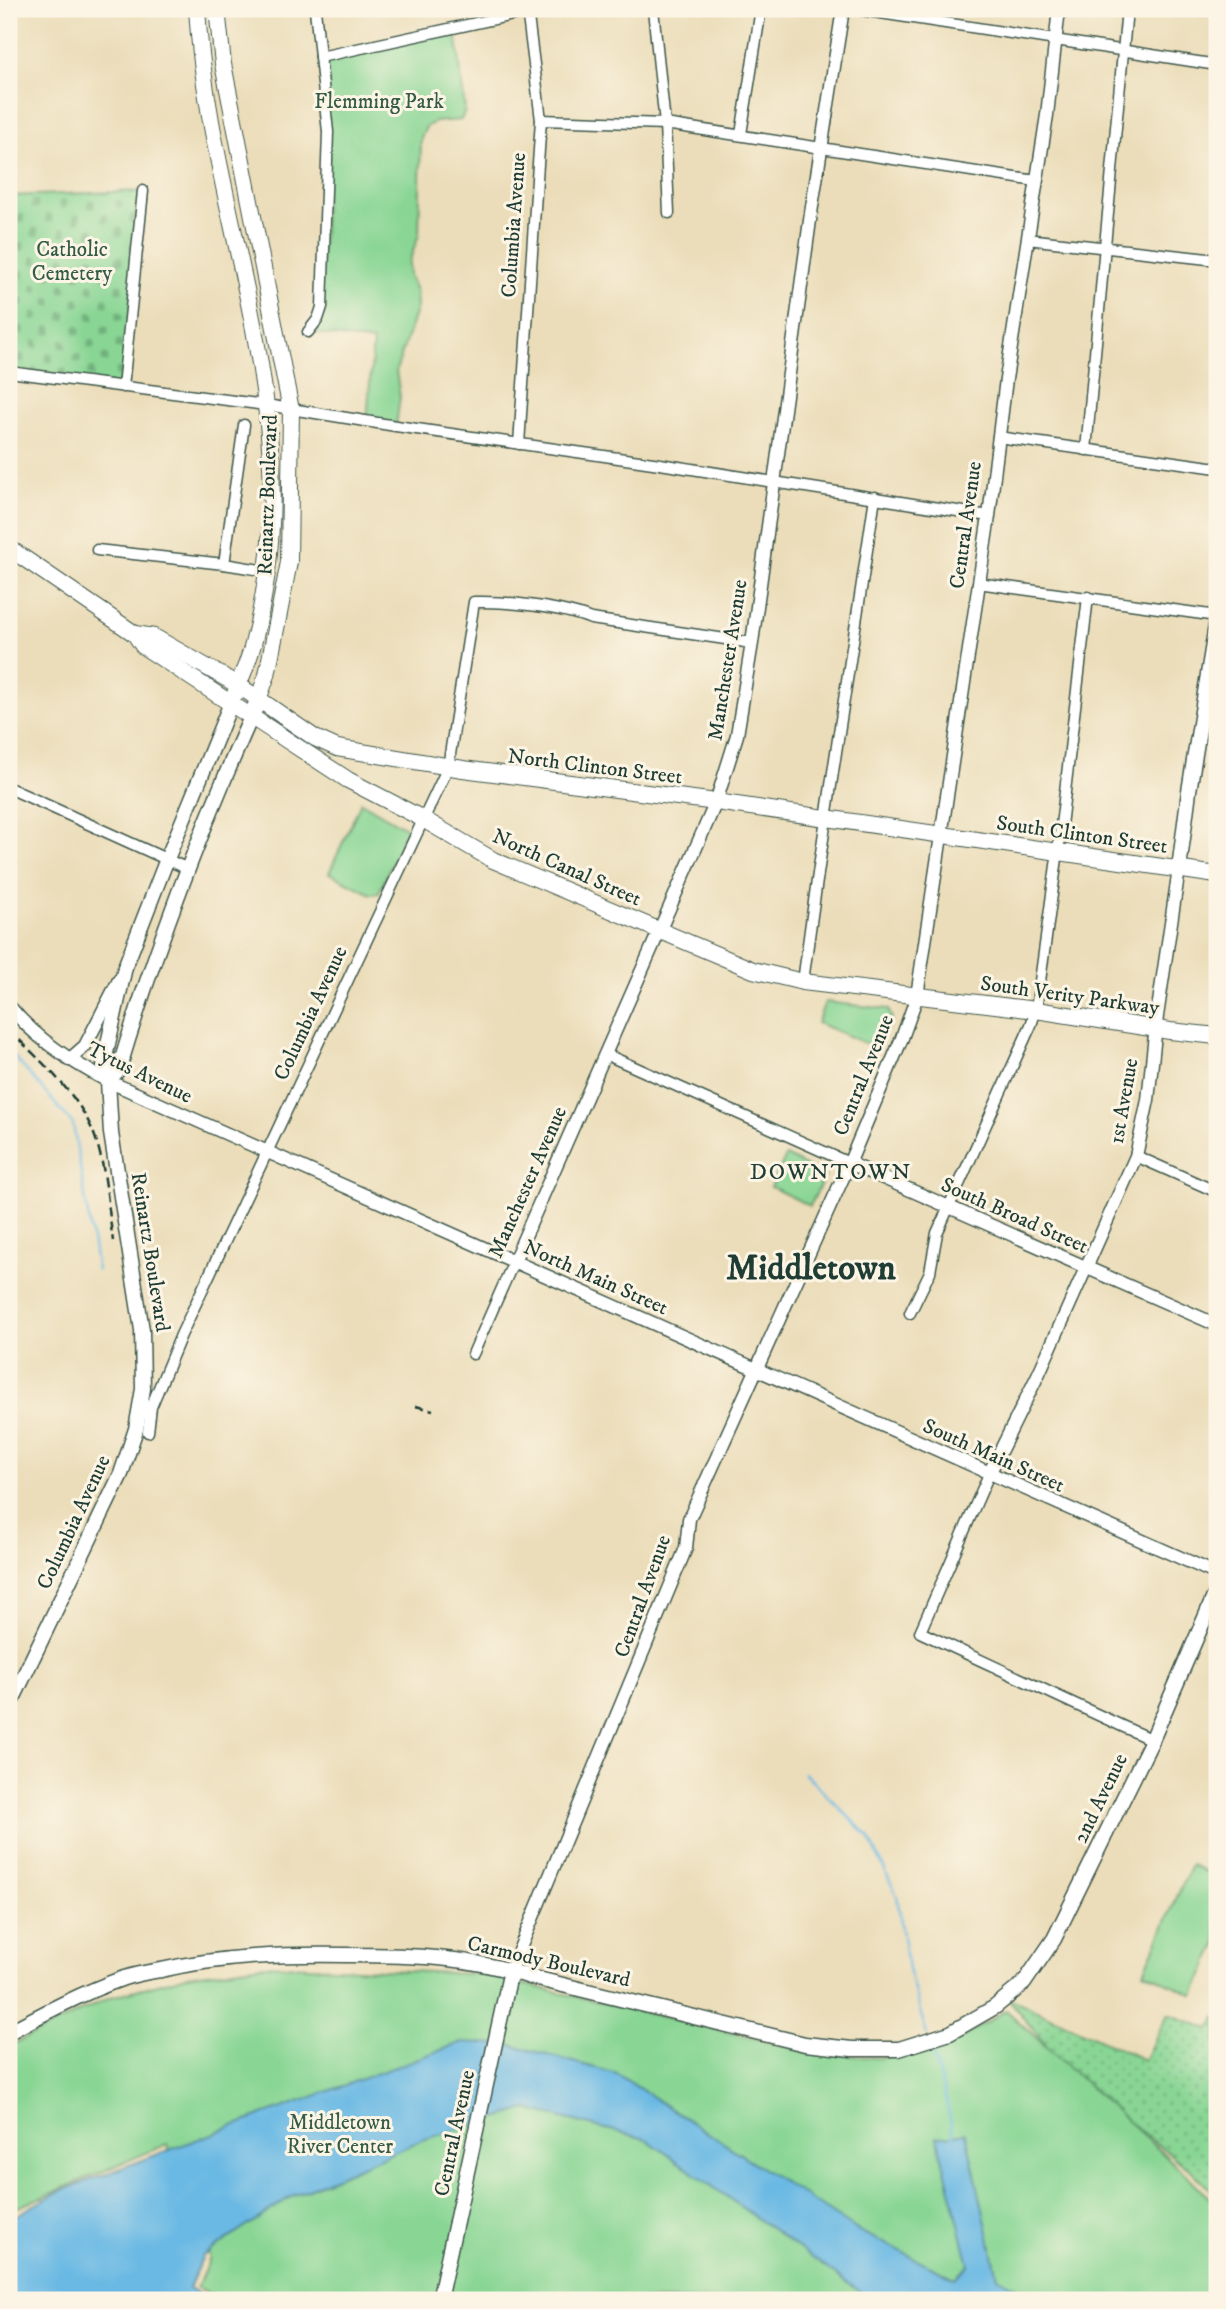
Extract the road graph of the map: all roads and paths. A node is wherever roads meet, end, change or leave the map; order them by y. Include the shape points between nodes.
1 (197, 9) edge
2 (217, 9) edge
3 (315, 9) edge
4 (540, 9) edge
5 (653, 9) edge
6 (761, 9) edge
7 (843, 9) edge
8 (854, 9) edge
9 (1059, 9) edge
10 (1127, 9) edge
11 (527, 10) edge
12 (1056, 40) junction
13 (1123, 50) junction
14 (320, 57) junction
15 (1217, 65) edge
16 (541, 120) junction
17 (665, 124) junction
18 (741, 134) junction
19 (822, 148) junction
20 (1036, 181) junction
21 (143, 191) dead end
22 (669, 214) dead end
23 (1027, 239) junction
24 (1104, 247) junction
25 (1217, 260) edge
26 (308, 332) dead end
27 (9, 372) edge
28 (123, 387) junction
29 (266, 405) junction
30 (291, 410) junction
31 (244, 425) dead end
32 (998, 437) junction
33 (519, 444) junction
34 (1086, 450) junction
35 (1217, 468) edge
36 (773, 482) junction
37 (875, 497) junction
38 (989, 516) junction
39 (9, 548) edge
40 (97, 550) dead end
41 (224, 564) junction
42 (267, 571) junction
43 (978, 583) junction
44 (1088, 597) junction
45 (1217, 618) edge
46 (135, 634) junction
47 (1216, 636) edge
48 (752, 643) junction
49 (238, 685) junction
50 (258, 700) junction
51 (231, 702) junction
52 (251, 717) junction
53 (449, 767) junction
54 (9, 788) edge
55 (716, 802) junction
56 (423, 819) junction
57 (824, 819) junction
58 (941, 836) junction
59 (1058, 851) junction
60 (167, 859) junction
61 (188, 869) junction
62 (1178, 869) junction
63 (1217, 874) edge
64 (660, 930) junction
65 (125, 967) junction
66 (803, 982) junction
67 (916, 996) junction
68 (9, 1006) edge
69 (1035, 1010) junction
70 (1156, 1028) junction
71 (1217, 1036) edge
72 (605, 1054) junction
73 (69, 1060) junction
74 (108, 1081) junction
75 (268, 1151) junction
76 (1136, 1156) junction
77 (849, 1163) junction
78 (1217, 1192) edge
79 (950, 1207) junction
80 (514, 1261) junction
81 (1087, 1268) junction
82 (910, 1313) dead end
83 (1217, 1325) edge
84 (473, 1354) dead end
85 (756, 1369) junction
86 (142, 1431) junction
87 (989, 1474) junction
88 (1217, 1574) edge
89 (1217, 1590) edge
90 (9, 1707) edge
91 (1152, 1740) junction
92 (511, 1970) junction
93 (995, 2007) joint
94 (9, 2032) edge
95 (439, 2300) edge

1 - 29 main road, Reinartz Boulevard via 211,127
2 - 30 main road, Reinartz Boulevard via 227,87
3 - 14 street
4 - 11 street
5 - 17 street
6 - 18 street
7 - 19 street, Manchester Avenue
8 - 12 street
9 - 12 street, Central Avenue
10 - 13 street
11 - 14 street
11 - 16 street, Columbia Avenue
12 - 13 street
12 - 20 street, Central Avenue
13 - 15 street
13 - 24 street
14 - 26 street via 328,132 322,307
16 - 17 street
16 - 33 street, Columbia Avenue
17 - 18 street
17 - 22 street
18 - 19 street
19 - 20 street
19 - 36 street, Manchester Avenue
20 - 23 street, Central Avenue
21 - 28 street
23 - 24 street
23 - 32 street, Central Avenue
24 - 25 street
24 - 34 street
27 - 28 street
28 - 29 street
29 - 30 street
29 - 42 main road, Reinartz Boulevard via 271,460
30 - 33 street
30 - 50 main road, Reinartz Boulevard via 289,562 267,676
31 - 41 street
32 - 34 street
32 - 38 street, Central Avenue
33 - 36 street
34 - 35 street
36 - 37 street
36 - 48 street, Manchester Avenue
37 - 38 street
37 - 57 street
38 - 43 street, Central Avenue
39 - 46 main road
40 - 41 street
41 - 42 street
42 - 49 main road, Reinartz Boulevard via 253,645
43 - 44 street
43 - 58 street, Central Avenue
44 - 45 street
44 - 59 street
45 - 47 main road, 1st Avenue
46 - 49 main road, North Clinton Street via 154,637
46 - 51 main road, North Canal Street via 143,646
47 - 62 main road, 1st Avenue
48 - 53 street, Columbia Avenue via 577,613 474,602
48 - 55 street, Manchester Avenue via 737,735
49 - 50 main road, North Clinton Street
49 - 51 main road, Reinartz Boulevard
50 - 52 main road, Reinartz Boulevard
50 - 53 main road, North Clinton Street via 330,746
51 - 52 main road, North Canal Street
51 - 60 main road, Reinartz Boulevard
52 - 56 main road, North Canal Street via 348,779
52 - 61 main road, Reinartz Boulevard
53 - 55 main road, North Clinton Street
53 - 56 street, Columbia Avenue
54 - 60 street
55 - 57 main road, North Clinton Street
55 - 64 street, Manchester Avenue
56 - 64 main road, North Canal Street via 493,860
56 - 75 street, Columbia Avenue
57 - 58 main road, North Clinton Street
57 - 66 street
58 - 59 main road, South Clinton Street
58 - 67 street, Central Avenue
59 - 62 main road, South Clinton Street
59 - 69 street
60 - 61 street
60 - 65 main road, Reinartz Boulevard
61 - 74 main road, Reinartz Boulevard via 119,1069
62 - 63 main road, South Clinton Street
62 - 70 street, 1st Avenue
64 - 66 main road, North Canal Street via 752,970
64 - 72 street, Manchester Avenue
65 - 73 street via 85,1046
65 - 74 main road, Reinartz Boulevard via 104,1062
66 - 67 main road, North Canal Street
67 - 69 main road, South Verity Parkway
67 - 77 street, Central Avenue
68 - 73 street, Tytus Avenue
69 - 70 main road, South Verity Parkway
69 - 79 street
70 - 71 main road, South Verity Parkway
70 - 76 street, 1st Avenue
72 - 77 street, South Broad Street
72 - 80 street, Manchester Avenue
73 - 74 street, Tytus Avenue
74 - 75 street, Tytus Avenue
74 - 86 main road, Reinartz Boulevard via 111,1133 143,1338
75 - 80 street, North Main Street
75 - 86 street, Columbia Avenue via 181,1335
76 - 78 street
76 - 81 street, 1st Avenue
77 - 79 street, South Broad Street
77 - 85 street, Central Avenue
79 - 81 street, South Broad Street
79 - 82 street via 935,1241 930,1272
80 - 84 street, Manchester Avenue
80 - 85 street, North Main Street
81 - 83 street, South Broad Street
81 - 87 street, 1st Avenue
85 - 87 street, South Main Street
85 - 92 street, Central Avenue via 689,1519 686,1548
86 - 90 main road, Columbia Avenue
87 - 88 street, South Main Street
87 - 91 street, 1st Avenue via 920,1632
89 - 91 main road, 2nd Avenue
91 - 93 main road, 2nd Avenue via 1054,1939 1024,1983
92 - 93 main road, Carmody Boulevard via 804,2044 852,2049 899,2049 950,2033
92 - 94 main road, Carmody Boulevard via 388,1955 282,1954 193,1962 126,1977
92 - 95 main road, Central Avenue

